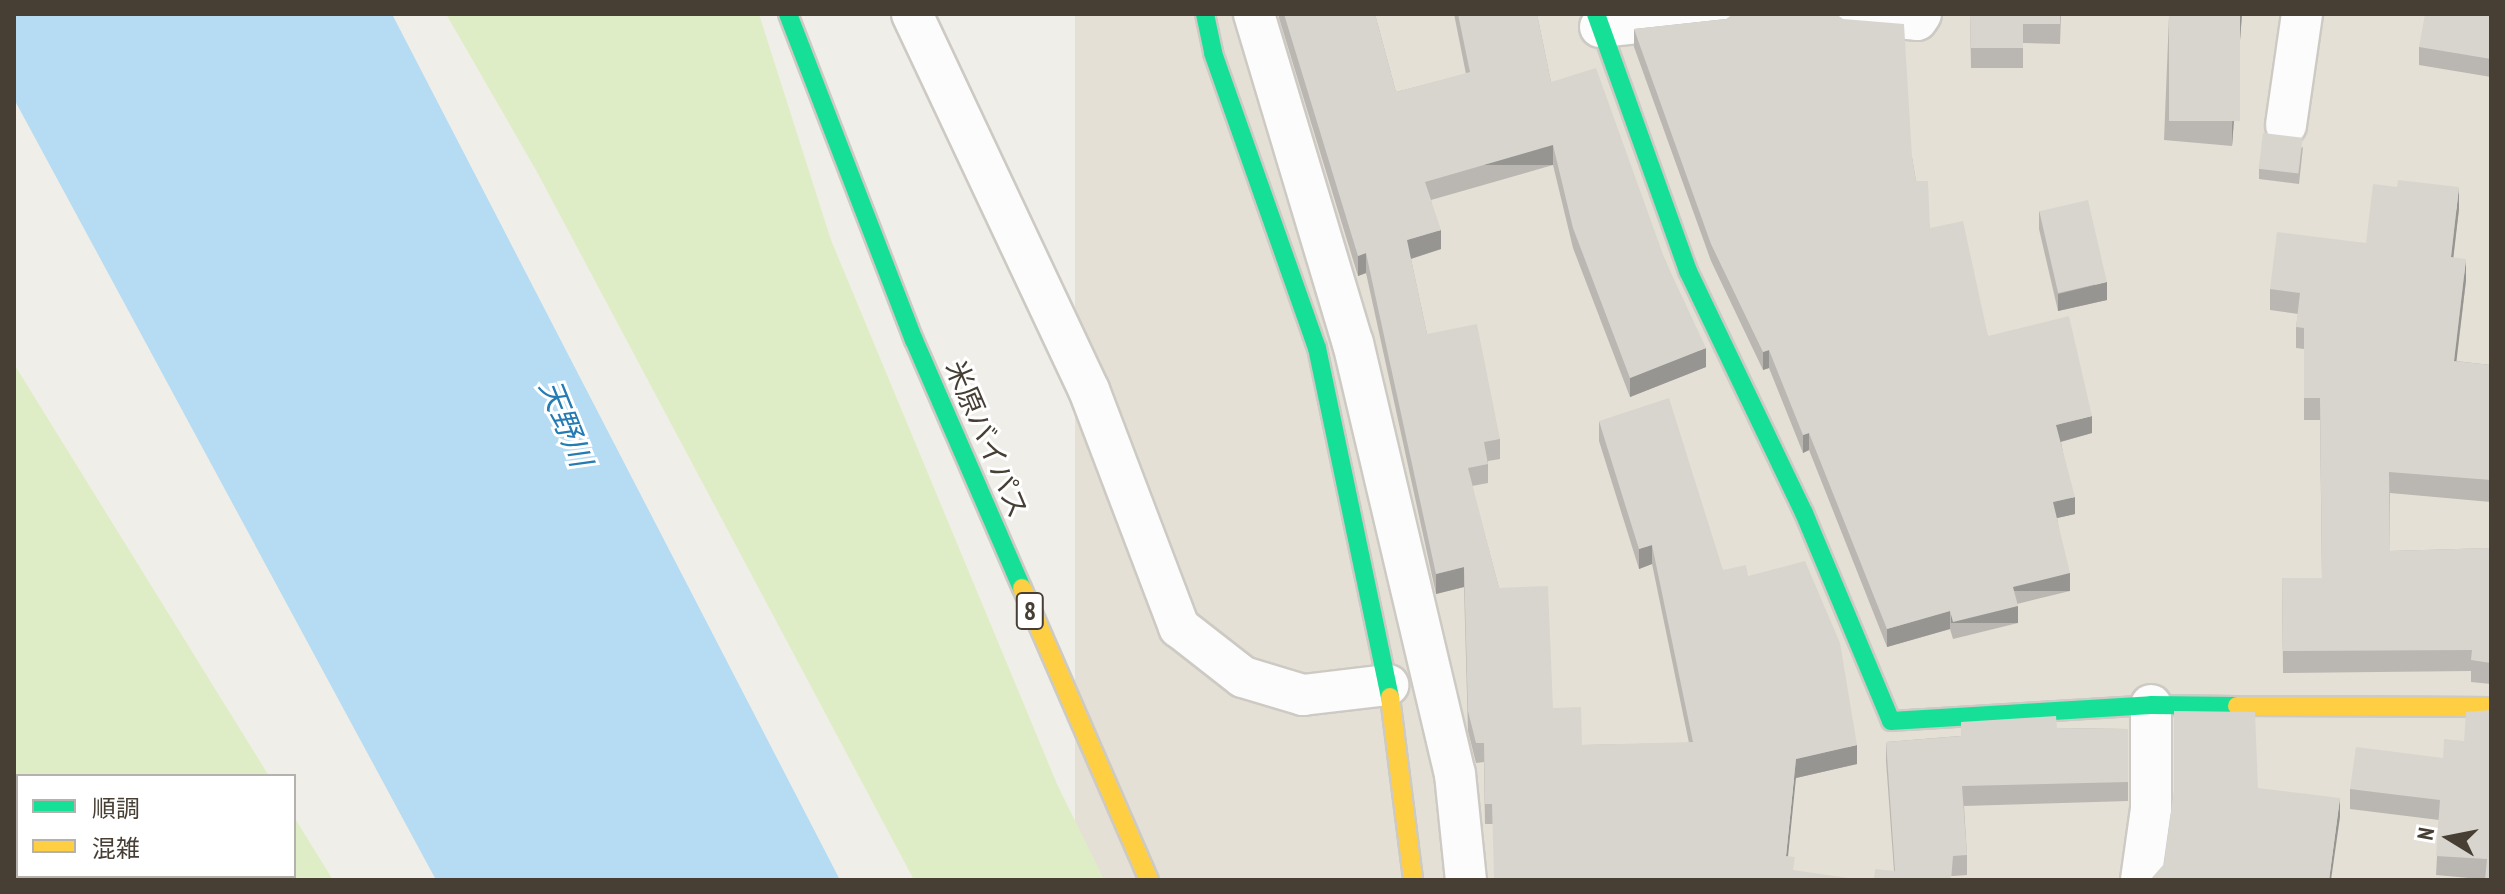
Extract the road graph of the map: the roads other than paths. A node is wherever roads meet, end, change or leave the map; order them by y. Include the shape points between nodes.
1 (788, 14) edge
2 (912, 14) edge
3 (1205, 14) edge
4 (1254, 14) edge
5 (1724, 14) edge
6 (1846, 14) edge
7 (1921, 14) edge
8 (2302, 14) edge
9 (1598, 20) edge
10 (2286, 125) dead end
11 (1388, 685) junction
12 (2151, 705) junction
13 (2491, 707) edge
14 (1149, 880) edge
15 (1413, 880) edge
16 (1466, 880) edge
17 (2141, 880) edge

1 - 14 main road, 米原バイパス / 8 via 914,340
2 - 11 street via 1089,390 1179,627 1243,677 1303,695
3 - 11 main road via 1213,53 1317,348
4 - 16 street via 1357,358 1455,774
5 - 9 street
6 - 7 street via 1917,20
8 - 10 street
9 - 12 main road via 1688,271 1804,513 1891,721
11 - 15 main road
12 - 13 main road
12 - 17 street via 2151,809

